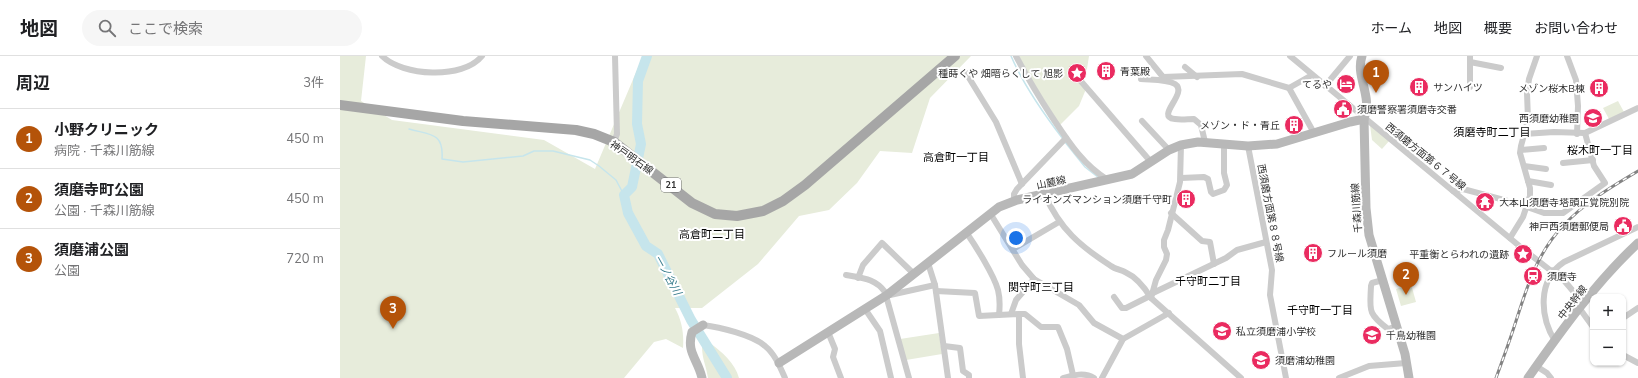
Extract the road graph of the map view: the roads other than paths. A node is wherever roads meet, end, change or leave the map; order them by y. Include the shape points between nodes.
1 (382, 56) edge
2 (482, 56) edge
3 (614, 56) edge
4 (955, 56) edge
5 (1016, 56) edge
6 (1146, 56) edge
7 (1290, 56) edge
8 (1350, 56) edge
9 (1362, 56) edge
10 (1537, 56) edge
11 (1567, 56) edge
12 (1470, 59) edge
13 (1185, 67) dead end
14 (1501, 68) dead end
15 (966, 73) dead end
16 (1312, 75) junction
17 (1198, 77) junction
18 (1079, 79) dead end
19 (1141, 79) dead end
20 (1324, 86) junction
21 (1470, 87) dead end
22 (1290, 88) junction
23 (340, 105) edge
24 (1638, 108) edge
25 (1364, 119) junction
26 (1142, 121) dead end
27 (1314, 133) junction
28 (1585, 133) junction
29 (1524, 134) junction
30 (1577, 134) junction
31 (1064, 140) junction
32 (614, 142) junction
33 (1205, 142) junction
34 (1181, 144) junction
35 (1224, 144) junction
36 (1248, 146) junction
37 (1544, 148) dead end
38 (1169, 150) junction
39 (1520, 150) junction
40 (1592, 160) junction
41 (1151, 162) junction
42 (1563, 164) dead end
43 (1524, 166) junction
44 (1546, 169) dead end
45 (1181, 178) junction
46 (1109, 180) junction
47 (1528, 182) junction
48 (1022, 184) junction
49 (1551, 185) dead end
50 (1453, 191) junction
51 (1045, 195) junction
52 (1017, 200) junction
53 (1527, 206) junction
54 (990, 213) junction
55 (1171, 213) junction
56 (1059, 222) junction
57 (1638, 227) edge
58 (966, 232) junction
59 (1510, 238) junction
60 (1266, 242) junction
61 (1638, 243) edge
62 (1013, 249) junction
63 (928, 263) junction
64 (1214, 264) junction
65 (1554, 270) junction
66 (914, 274) junction
67 (846, 275) dead end
68 (858, 278) junction
69 (1034, 279) junction
70 (1383, 280) junction
71 (935, 288) junction
72 (887, 295) junction
73 (1151, 295) junction
74 (1114, 297) dead end
75 (1582, 307) junction
76 (1638, 308) edge
77 (865, 309) junction
78 (1169, 313) junction
79 (1011, 314) junction
80 (1019, 314) junction
81 (999, 315) junction
82 (1626, 316) edge
83 (1590, 318) edge
84 (703, 325) joint
85 (1397, 326) junction
86 (828, 332) junction
87 (1123, 339) junction
88 (1555, 341) junction
89 (944, 346) junction
90 (1638, 353) edge
91 (1626, 356) edge
92 (1636, 361) edge
93 (778, 363) junction
94 (1406, 363) junction
95 (1536, 366) junction
96 (1073, 376) junction
97 (702, 378) edge
98 (785, 378) edge
99 (841, 378) edge
100 (891, 378) edge
101 (909, 378) edge
102 (948, 378) edge
103 (969, 378) edge
104 (1023, 378) edge
105 (1063, 378) edge
106 (1094, 378) edge
107 (1102, 378) edge
108 (1241, 378) edge
109 (1286, 378) edge
110 (1339, 378) edge
111 (1409, 378) edge
112 (1528, 378) edge
113 (1551, 378) edge

1 - 2 street via 398,66 427,72 447,72 471,66
3 - 32 street via 617,134
4 - 32 main road, 神戸明石線 / 21 via 805,185 783,201 763,211 737,216 715,214 692,203
5 - 31 street
6 - 17 street via 1163,77
7 - 16 street, 西須磨方面第６７号線
8 - 20 street
9 - 25 street, 千森川筋線 via 1360,71 1368,109
10 - 29 street via 1528,79 1528,120
11 - 30 street via 1576,80
12 - 14 street
12 - 21 street
13 - 17 street
15 - 48 street via 996,122
16 - 20 street, 西須磨方面第６７号線
16 - 22 street
17 - 22 street via 1242,74
18 - 41 street
19 - 33 street via 1176,85 1179,95 1168,114 1175,120 1194,119 1201,125
20 - 25 street, 西須磨方面第６７号線
22 - 27 street
23 - 32 main road, 神戸明石線 / 21 via 463,121 576,130
24 - 28 street
25 - 27 street, 山麓線
25 - 50 street, 西須磨方面第６７号線
25 - 70 street, 千森川筋線 via 1369,235
26 - 38 street
27 - 36 street, 山麓線 via 1277,144
28 - 30 street
28 - 40 street
29 - 30 street
29 - 39 street
31 - 46 street via 1087,164
31 - 48 street
33 - 34 street, 山麓線
33 - 35 street, 山麓線
34 - 38 street, 山麓線
34 - 45 street
35 - 36 street, 山麓線
35 - 45 street via 1224,173 1227,185 1224,190 1213,194 1210,192 1208,179 1204,177
36 - 60 street, 西須磨方面第８８号線
37 - 39 street
38 - 41 street, 山麓線
39 - 43 street
40 - 42 street
40 - 53 street via 1605,183 1562,213 1544,213
41 - 46 street, 山麓線 via 1132,174
43 - 44 street
43 - 47 street
45 - 55 street
46 - 51 street, 山麓線
47 - 49 street
47 - 53 street via 1530,196
48 - 52 street via 1014,194
50 - 53 street via 1463,189
50 - 59 street, 西須磨方面第６７号線
51 - 52 street, 山麓線
51 - 56 street
52 - 54 street, 山麓線
53 - 59 street
54 - 58 street, 山麓線
54 - 62 street
55 - 64 street via 1202,241 1210,242
55 - 73 street via 1164,240 1166,260
56 - 62 street
56 - 73 street via 1078,242 1113,267 1128,273
57 - 65 street via 1564,262
58 - 63 street, 山麓線
58 - 81 street via 998,288
59 - 65 street, 西須磨方面第６７号線 via 1550,270
60 - 64 street via 1237,250
60 - 109 street, 西須磨方面第８８号線 via 1272,270 1270,295
61 - 75 street, 中央幹線 via 1617,263
62 - 69 street
63 - 66 street, 山麓線
63 - 71 street
64 - 73 street
65 - 75 street, 西須磨方面第６７号線
65 - 88 street via 1545,290 1543,305 1547,326
66 - 68 street via 882,243 863,265
66 - 72 street, 山麓線
67 - 68 street
68 - 72 street via 880,284
69 - 79 street via 1016,300
69 - 87 street via 1079,306 1094,323
70 - 85 street, 千森川筋線
70 - 85 street via 1372,283 1370,310 1376,320 1388,329
71 - 72 street
71 - 81 street via 975,293 978,316
71 - 89 street
72 - 77 street, 山麓線
72 - 101 street
73 - 74 street via 1126,308 1122,308
73 - 78 street
75 - 83 street, 西須磨方面第６７号線
75 - 88 street, 中央幹線
76 - 82 street
77 - 86 street, 山麓線
77 - 100 street via 880,331
78 - 87 street
78 - 108 street
79 - 80 street
79 - 81 street
80 - 96 street via 1025,314 1041,327 1058,326 1067,349
80 - 104 street
84 - 93 street via 752,338 766,346
84 - 97 street via 692,332 689,341
85 - 94 street, 千森川筋線
86 - 93 street, 山麓線
86 - 99 street via 835,349 833,357
87 - 107 street
88 - 95 street, 中央幹線
89 - 102 street
89 - 103 street via 960,348 963,371
90 - 92 street
91 - 92 street
93 - 98 street
94 - 110 street via 1369,366
94 - 111 street, 千森川筋線
95 - 112 street, 中央幹線
95 - 113 street
96 - 105 street
96 - 106 street via 1089,375

